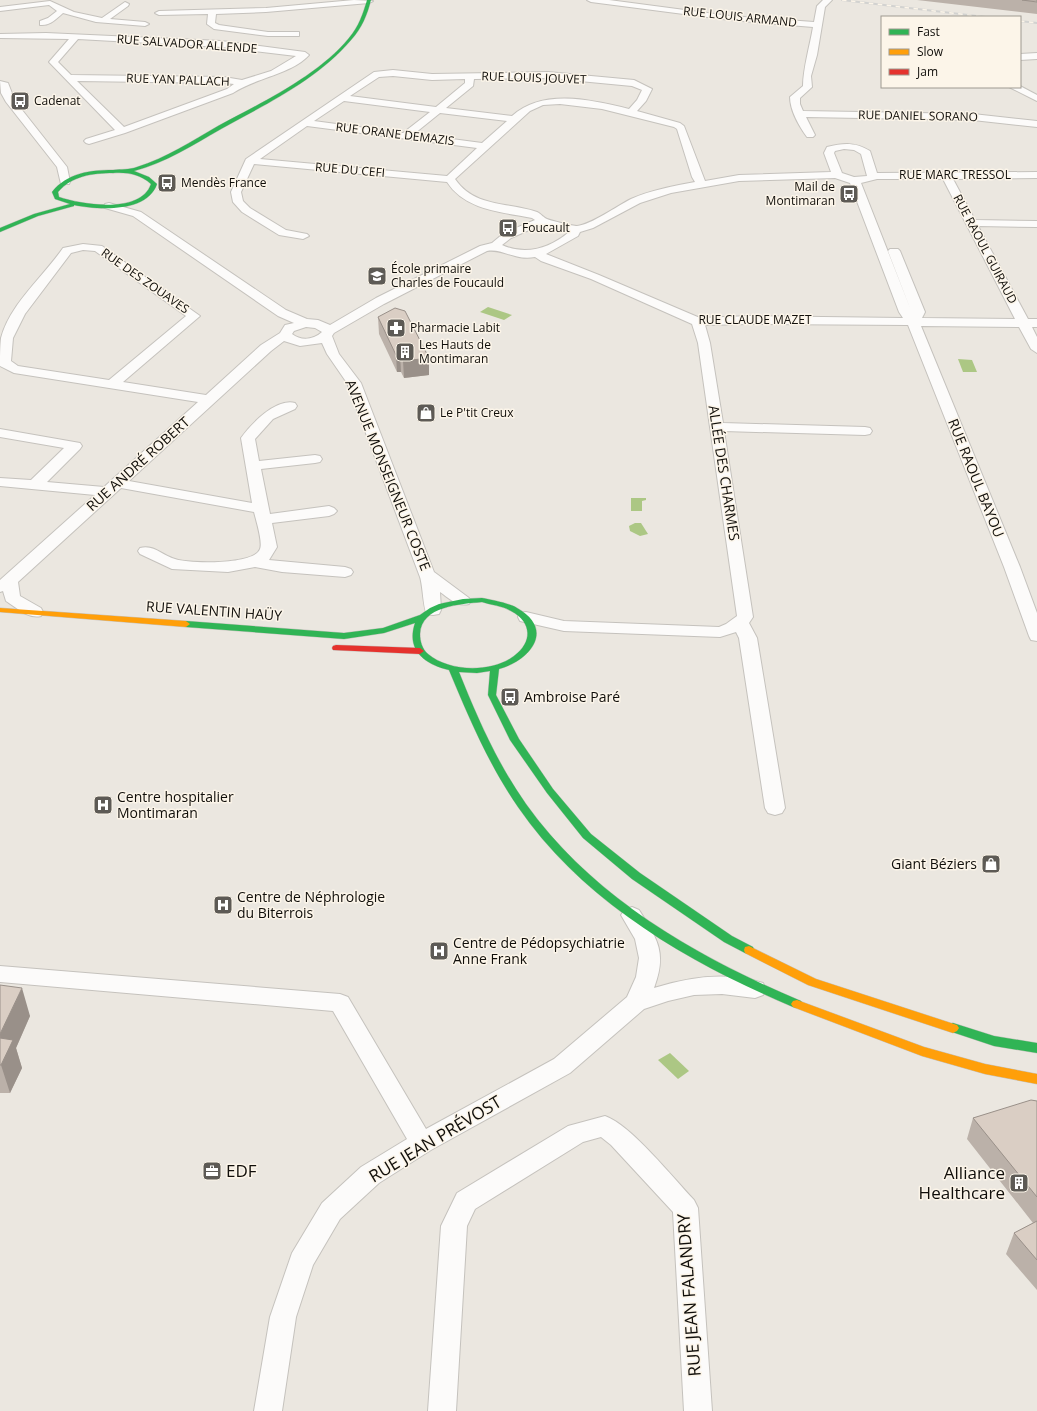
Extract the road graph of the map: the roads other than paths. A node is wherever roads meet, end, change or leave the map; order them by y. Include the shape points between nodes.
1 (369, 0) edge
2 (591, 0) edge
3 (53, 2) edge
4 (312, 3) edge
5 (824, 3) edge
6 (2, 4) edge
7 (125, 4) dead end
8 (168, 5) dead end
9 (736, 7) dead end
10 (289, 8) junction
11 (61, 11) junction
12 (158, 12) junction
13 (212, 12) junction
14 (304, 13) dead end
15 (730, 18) junction
16 (105, 20) junction
17 (43, 23) dead end
18 (145, 24) junction
19 (818, 25) junction
20 (296, 34) dead end
21 (0, 36) edge
22 (75, 37) junction
23 (123, 40) junction
24 (1037, 56) edge
25 (1021, 57) edge
26 (402, 64) dead end
27 (393, 73) junction
28 (469, 76) junction
29 (70, 78) junction
30 (3, 82) edge
31 (242, 83) junction
32 (1016, 88) edge
33 (4, 96) edge
34 (341, 98) junction
35 (1037, 98) edge
36 (437, 110) junction
37 (632, 111) junction
38 (799, 114) junction
39 (515, 119) junction
40 (306, 123) junction
41 (1037, 124) edge
42 (122, 131) junction
43 (405, 136) junction
44 (89, 141) dead end
45 (484, 146) junction
46 (833, 150) junction
47 (250, 161) junction
48 (154, 165) junction
49 (62, 167) junction
50 (126, 172) junction
51 (86, 175) junction
52 (837, 175) junction
53 (946, 175) junction
54 (1037, 175) edge
55 (145, 176) junction
56 (870, 178) junction
57 (450, 179) junction
58 (854, 180) junction
59 (65, 182) junction
60 (701, 183) junction
61 (57, 198) junction
62 (133, 201) junction
63 (72, 205) junction
64 (109, 206) junction
65 (137, 214) junction
66 (543, 221) junction
67 (0, 223) edge
68 (1037, 224) edge
69 (884, 227) dead end
70 (973, 228) junction
71 (0, 230) edge
72 (575, 230) junction
73 (1037, 233) edge
74 (303, 236) dead end
75 (890, 241) dead end
76 (496, 246) junction
77 (539, 254) junction
78 (282, 313) junction
79 (353, 316) junction
80 (698, 322) junction
81 (913, 322) junction
82 (1031, 323) edge
83 (310, 324) junction
84 (327, 333) junction
85 (289, 336) junction
86 (310, 342) junction
87 (1037, 349) edge
88 (333, 354) junction
89 (113, 384) junction
90 (208, 400) junction
91 (290, 406) dead end
92 (716, 427) junction
93 (865, 431) dead end
94 (0, 433) edge
95 (315, 459) dead end
96 (253, 466) junction
97 (0, 482) edge
98 (36, 484) junction
99 (113, 487) junction
100 (329, 511) dead end
101 (263, 514) junction
102 (146, 551) dead end
103 (255, 562) junction
104 (345, 572) dead end
105 (429, 576) junction
106 (5, 584) edge
107 (463, 600) junction
108 (0, 610) edge
109 (35, 612) junction
110 (428, 614) junction
111 (526, 617) junction
112 (740, 623) junction
113 (564, 626) junction
114 (1035, 627) edge
115 (533, 641) junction
116 (330, 647) dead end
117 (420, 650) junction
118 (495, 668) junction
119 (453, 669) junction
120 (775, 808) dead end
121 (630, 911) junction
122 (0, 974) edge
123 (766, 991) junction
124 (636, 1003) junction
125 (1037, 1048) edge
126 (1037, 1079) edge
127 (422, 1143) junction
128 (268, 1411) edge
129 (442, 1411) edge
130 (698, 1411) edge

1 - 4 street
1 - 48 street via 368,11 359,28 310,74 270,100
2 - 15 street, RUE LOUIS ARMAND
3 - 6 street
3 - 11 street
4 - 10 street
5 - 19 street
7 - 16 street
8 - 12 street
9 - 15 street
10 - 13 street
10 - 14 street via 296,13
11 - 16 street
11 - 17 street
12 - 13 street
12 - 18 street
13 - 20 street via 211,24 217,27 268,34
15 - 19 street, RUE LOUIS ARMAND
16 - 18 street
18 - 23 street
19 - 38 street via 807,87 795,97 794,104
21 - 22 street, RUE SALVADOR ALLENDE
22 - 23 street, RUE SALVADOR ALLENDE
22 - 29 street via 53,62
23 - 31 street, RUE SALVADOR ALLENDE via 222,44 305,55 274,73
24 - 25 street
26 - 27 street
27 - 28 street, RUE LOUIS JOUVET
27 - 34 street, RUE LOUIS JOUVET via 377,74
28 - 36 street via 470,84
28 - 37 street, RUE LOUIS JOUVET via 548,75 634,83 647,89
29 - 31 street, RUE YAN PALLACH via 224,80
29 - 42 street
30 - 33 street
31 - 42 street, RUE YAN PALLACH via 230,91
32 - 35 street
33 - 49 street
34 - 36 street
34 - 40 street, RUE LOUIS JOUVET
36 - 39 street
36 - 43 street
37 - 39 street via 552,102 528,107
37 - 60 street via 681,128
38 - 41 street, RUE DANIEL SORANO via 973,117
38 - 46 street via 816,142
39 - 45 street
40 - 43 street, RUE ORANE DEMAZIS
40 - 47 street, RUE LOUIS JOUVET
42 - 44 street, RUE YAN PALLACH
43 - 45 street, RUE ORANE DEMAZIS
45 - 57 street
46 - 52 street
46 - 56 street via 849,147 862,149 866,153
47 - 57 street, RUE DU CEFI
47 - 74 street via 236,192 238,202 246,210 283,233
48 - 50 street
48 - 55 street
49 - 51 street
49 - 59 street
50 - 51 street
50 - 55 street
51 - 59 street
52 - 58 street
52 - 60 street via 767,176
53 - 54 street, RUE MARC TRESSOL
53 - 56 street, RUE MARC TRESSOL
53 - 70 street, RUE RAOUL GUIRAUD
55 - 62 street via 154,184 154,188 150,193
56 - 58 street
56 - 69 street
57 - 66 street via 454,187 468,198 535,215
58 - 81 street via 905,312
59 - 61 street via 55,192
60 - 72 street via 636,201 589,226
61 - 63 street
61 - 67 street
62 - 64 street
62 - 65 street
63 - 64 street
63 - 71 street via 36,215
64 - 65 street
65 - 78 street
66 - 72 street
66 - 76 street via 533,222 500,240
68 - 70 street
70 - 73 street
70 - 82 street, RUE RAOUL GUIRAUD
72 - 77 street via 574,234
75 - 81 street via 919,312
76 - 77 street via 520,255
76 - 79 street via 484,248
77 - 80 street, RUE CLAUDE MAZET via 545,259
78 - 83 street
78 - 85 street
79 - 83 street
79 - 84 street
80 - 81 street, RUE CLAUDE MAZET
80 - 92 street, ALLÉE DES CHARMES via 704,343
81 - 82 street
81 - 114 street, RUE RAOUL BAYOU
82 - 87 street, RUE RAOUL GUIRAUD
83 - 84 street via 322,325
83 - 85 street via 294,326
84 - 86 street
84 - 88 street, AVENUE MONSEIGNEUR COSTE
85 - 86 street
85 - 90 street, RUE ANDRÉ ROBERT via 266,348
86 - 88 street, AVENUE MONSEIGNEUR COSTE
88 - 105 street, AVENUE MONSEIGNEUR COSTE via 354,382 419,558
89 - 89 street, RUE DES ZOUAVES via 194,316 98,248 83,246 66,250 57,266 24,306 7,337 4,363 14,369
89 - 90 street, RUE DES ZOUAVES
90 - 99 street, RUE ANDRÉ ROBERT
91 - 96 street via 268,416 248,438
92 - 93 street
92 - 112 street, ALLÉE DES CHARMES via 746,617
94 - 98 street via 75,446
95 - 96 street
96 - 101 street
97 - 98 street
98 - 99 street
99 - 101 street
99 - 106 street, RUE ANDRÉ ROBERT
100 - 101 street
101 - 103 street via 269,547 265,555
102 - 103 street via 172,564 228,567
103 - 104 street
105 - 107 street, AVENUE MONSEIGNEUR COSTE
105 - 110 street, AVENUE MONSEIGNEUR COSTE via 434,601
106 - 109 street, RUE ANDRÉ ROBERT via 12,598
107 - 110 street via 447,604
107 - 111 street via 499,603 514,608
108 - 109 street, RUE VALENTIN HAÜY
109 - 110 street, RUE VALENTIN HAÜY via 344,636 391,629
110 - 117 street via 416,628 415,640
111 - 113 street
111 - 115 street via 531,624
112 - 113 street via 720,632
112 - 120 street via 748,638
113 - 115 street
115 - 118 street via 524,654 511,663
116 - 117 street
117 - 119 street via 434,662
118 - 119 street
118 - 125 street via 492,695 520,746 550,791 587,836 636,876 728,939 812,982 956,1030
119 - 121 street via 464,698 505,780 527,812 577,868
121 - 123 street via 699,956
121 - 124 street, RUE JEAN PRÉVOST via 645,935 651,952 646,981
122 - 127 street via 340,1003
123 - 124 street, RUE JEAN PRÉVOST via 735,985 704,984 672,990
123 - 126 street via 886,1039 977,1067
124 - 127 street, RUE JEAN PRÉVOST via 562,1066
127 - 128 street, RUE JEAN PRÉVOST via 370,1175 331,1211 301,1262 283,1317
129 - 130 street, RUE JEAN FALANDRY via 454,1226 466,1201 577,1133 605,1126 620,1138 685,1208

